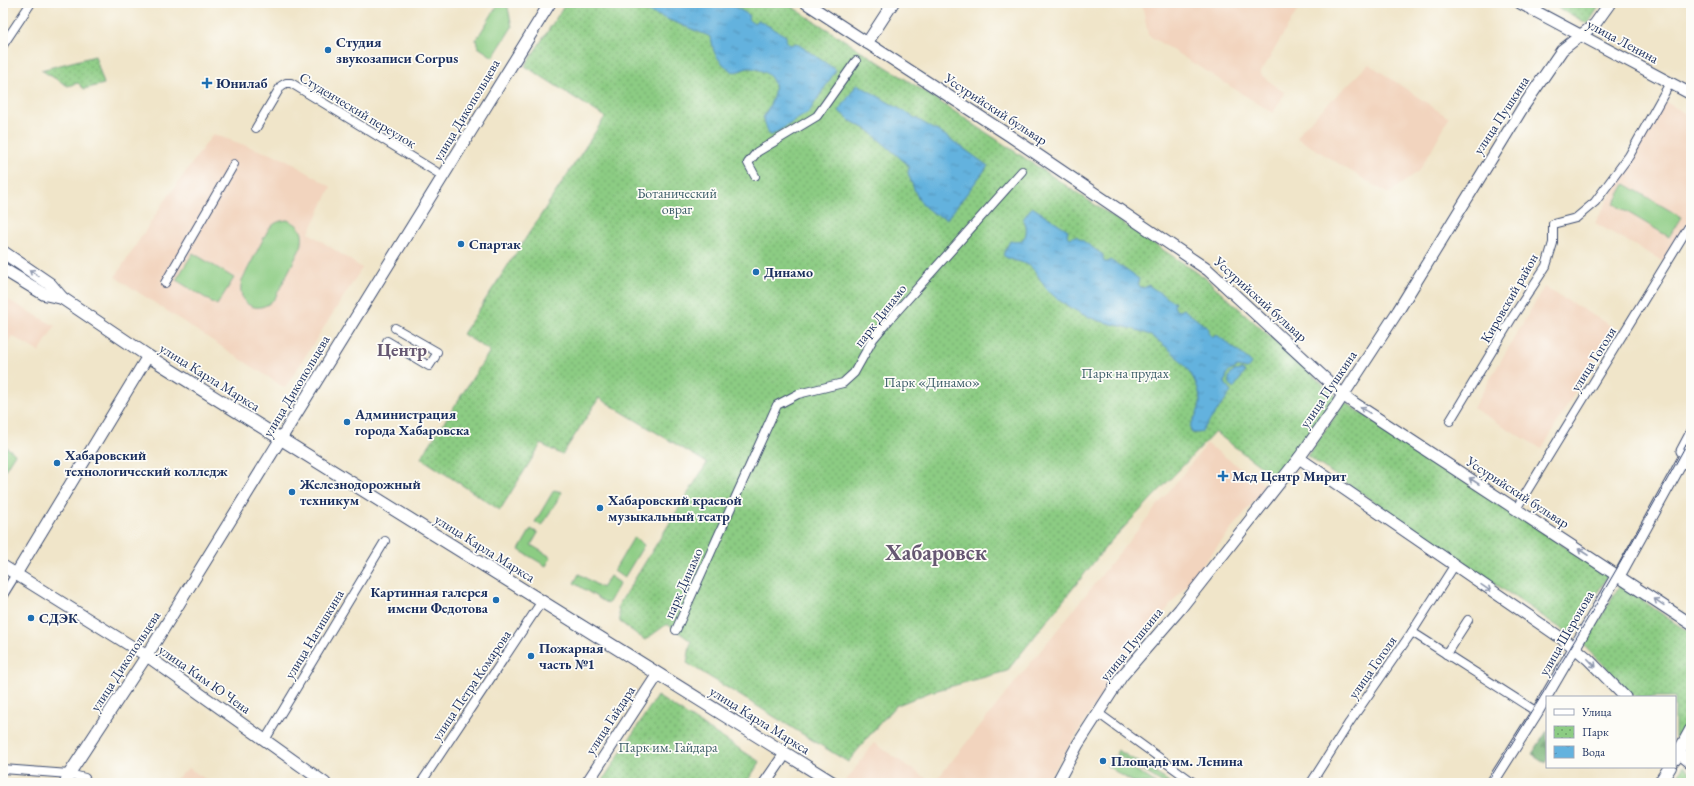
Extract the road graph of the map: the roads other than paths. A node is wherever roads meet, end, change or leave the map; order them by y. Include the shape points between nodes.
1 (31, 3) edge
2 (550, 3) edge
3 (806, 3) edge
4 (893, 3) edge
5 (1520, 3) edge
6 (1610, 3) edge
7 (1580, 36) junction
8 (867, 43) junction
9 (3, 45) edge
10 (856, 61) dead end
11 (1670, 83) junction
12 (1691, 94) edge
13 (256, 128) dead end
14 (234, 164) dead end
15 (1022, 171) dead end
16 (443, 176) junction
17 (755, 176) dead end
18 (1691, 223) edge
19 (3, 252) edge
20 (3, 269) edge
21 (165, 283) dead end
22 (62, 298) junction
23 (394, 328) dead end
24 (413, 339) junction
25 (387, 341) dead end
26 (405, 352) junction
27 (148, 356) junction
28 (1343, 394) junction
29 (1450, 420) dead end
30 (1691, 434) edge
31 (282, 439) junction
32 (1691, 445) edge
33 (1300, 458) junction
34 (1516, 509) junction
35 (385, 541) dead end
36 (3, 566) edge
37 (1454, 566) junction
38 (16, 574) junction
39 (1616, 577) junction
40 (3, 595) edge
41 (542, 601) junction
42 (1468, 620) dead end
43 (1691, 624) edge
44 (676, 630) dead end
45 (1412, 632) junction
46 (1575, 647) junction
47 (1446, 654) junction
48 (147, 656) junction
49 (658, 674) junction
50 (1546, 696) edge
51 (1624, 696) edge
52 (1546, 697) edge
53 (1537, 712) junction
54 (1098, 713) junction
55 (1691, 730) edge
56 (265, 740) junction
57 (785, 754) junction
58 (1676, 754) edge
59 (1691, 763) edge
60 (1669, 768) edge
61 (3, 769) edge
62 (67, 778) edge
63 (88, 783) edge
64 (325, 783) edge
65 (421, 783) edge
66 (588, 783) edge
67 (765, 783) edge
68 (833, 783) edge
69 (1057, 783) edge
70 (1194, 783) edge
71 (1311, 783) edge
72 (1492, 783) edge
73 (1660, 783) edge

1 - 9 street
2 - 16 street, улица Дикопольцева
3 - 8 street, Уссурийский бульвар
4 - 8 street
5 - 7 street, улица Ленина
6 - 7 street, улица Пушкина via 1595,24
7 - 11 street, улица Ленина
7 - 28 street, улица Пушкина via 1562,50 1522,107 1398,311
8 - 28 street, Уссурийский бульвар via 1208,270
10 - 17 street via 817,116 756,152 748,163
11 - 12 street, улица Ленина
11 - 29 street, Кировский район via 1629,156 1595,202 1576,218 1553,224 1553,243 1546,266
13 - 16 street, Студенческий переулок via 281,86 291,84
14 - 21 street
15 - 44 street, парк Динамо via 873,339 854,373 844,383 798,394 777,405
16 - 31 street, улица Дикопольцева
18 - 34 street, улица Гоголя
22 -> 19 main road, улица Карла Маркса via 50,284
20 - 22 main road, улица Карла Маркса via 44,294
22 - 27 main road, улица Карла Маркса
23 - 24 street
24 - 26 street
24 - 26 street via 436,355 429,366
25 - 26 street
27 - 31 main road, улица Карла Маркса
27 - 38 street
28 - 33 street, улица Пушкина
34 -> 28 street, Уссурийский бульвар
30 - 39 street, улица Шеронова
31 - 41 main road, улица Карла Маркса
31 - 48 street, улица Дикопольцева
32 - 39 street, улица Шеронова
33 - 37 street
33 - 54 street, улица Пушкина via 1180,609 1122,676
39 -> 34 street, Уссурийский бульвар
35 - 56 street, улица Нагишкина
36 - 38 street, улица Ким Ю Чена
37 - 45 street, улица Гоголя
37 -> 46 street
38 - 40 street
38 - 48 street, улица Ким Ю Чена
43 -> 39 street, Уссурийский бульвар
39 - 46 street, улица Шеронова
41 - 49 main road, улица Карла Маркса
41 - 65 street, улица Петра Комарова
42 - 47 street
45 - 47 street
45 - 71 street, улица Гоголя
46 - 50 street, улица Шеронова
46 -> 51 street
47 - 53 street
48 - 56 street, улица Ким Ю Чена
48 - 62 street, улица Дикопольцева
49 - 57 main road, улица Карла Маркса
49 - 66 street, улица Гайдара
52 - 53 street, улица Шеронова
53 - 72 street, улица Шеронова
54 - 69 street, улица Пушкина
54 - 70 street
55 - 58 main road
56 - 64 street, улица Ким Ю Чена
57 - 67 street
57 - 68 main road, улица Карла Маркса
58 - 59 street
60 - 73 main road
61 - 62 street
62 - 63 street via 84,778

